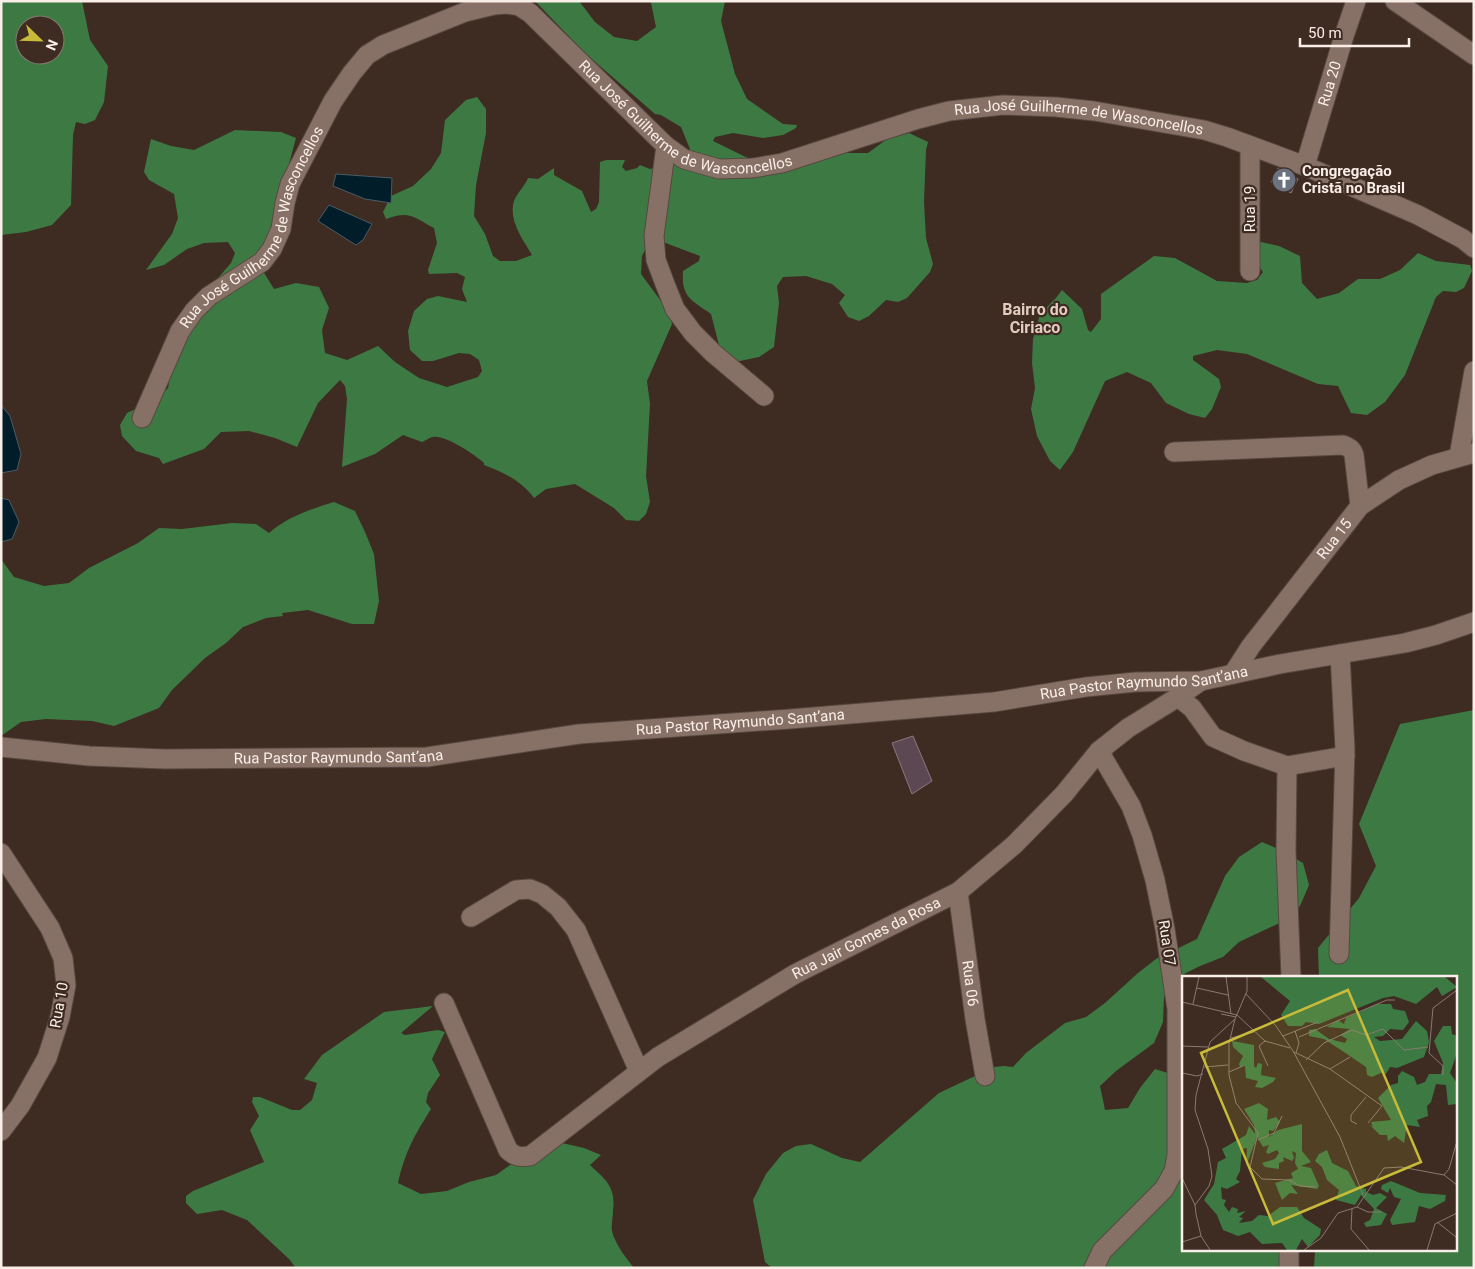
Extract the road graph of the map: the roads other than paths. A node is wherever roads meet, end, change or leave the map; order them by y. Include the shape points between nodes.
1 (1356, 1) edge
2 (1395, 1) edge
3 (1474, 55) edge
4 (666, 146) junction
5 (1250, 146) junction
6 (1305, 166) junction
7 (1474, 248) edge
8 (1250, 271) dead end
9 (1474, 371) edge
10 (764, 396) dead end
11 (142, 418) dead end
12 (1174, 452) dead end
13 (1466, 455) edge
14 (1360, 506) junction
15 (1474, 622) edge
16 (1340, 654) junction
17 (1233, 674) junction
18 (1201, 681) junction
19 (1178, 697) junction
20 (1, 747) edge
21 (1100, 751) junction
22 (1345, 756) junction
23 (1287, 766) junction
24 (1, 853) edge
25 (958, 892) junction
26 (471, 917) dead end
27 (1339, 954) dead end
28 (1291, 976) edge
29 (444, 1003) dead end
30 (638, 1071) junction
31 (985, 1076) dead end
32 (1, 1131) edge
33 (1289, 1252) edge
34 (1094, 1268) edge
35 (1289, 1268) edge

1 - 6 street, Rua 20
2 - 3 street
4 - 5 street, Rua José Guilherme de Wasconcellos via 684,159 718,169 753,168 782,163 949,111 1004,105 1094,111 1204,130
4 - 10 street via 654,236 656,260 665,284 676,309 693,333
4 - 11 street, Rua José Guilherme de Wasconcellos via 530,13 519,6 494,5 465,12 383,45 367,54 333,101 290,184 281,229 272,249 262,262 209,296 194,311 180,331
5 - 6 street, Rua José Guilherme de Wasconcellos
5 - 8 street, Rua 19
6 - 7 street, Rua José Guilherme de Wasconcellos via 1418,216
9 - 13 street
12 - 14 street via 1348,446 1354,455
13 - 14 street, Rua 15 via 1432,465 1399,480
14 - 17 street, Rua 15 via 1268,623
15 - 16 street, Rua Pastor Raymundo Sant’ana via 1405,643
16 - 17 street, Rua Pastor Raymundo Sant’ana
16 - 22 street
17 - 18 street, Rua Pastor Raymundo Sant’ana
18 - 19 street, Rua Jair Gomes da Rosa
18 - 20 street, Rua Pastor Raymundo Sant’ana via 1136,682 994,702 579,734 428,757 165,759 89,756
19 - 21 street, Rua Jair Gomes da Rosa via 1128,728
19 - 23 street via 1192,708 1214,737
21 - 25 street, Rua Jair Gomes da Rosa via 1014,845
21 - 34 street, Rua 07 via 1134,813 1155,880 1165,929 1176,1009 1177,1155 1174,1171 1164,1189 1102,1251
22 - 23 street
22 - 27 street
23 - 28 street via 1286,850
24 - 32 street, Rua 10 via 50,928 63,958 66,984 60,1017 46,1058 20,1106
25 - 30 street, Rua Jair Gomes da Rosa via 795,974
25 - 31 street, Rua 06
26 - 30 street via 516,890 530,889 558,907 576,930
29 - 30 street, Rua Jair Gomes da Rosa via 508,1150 514,1156 530,1156
33 - 35 street

